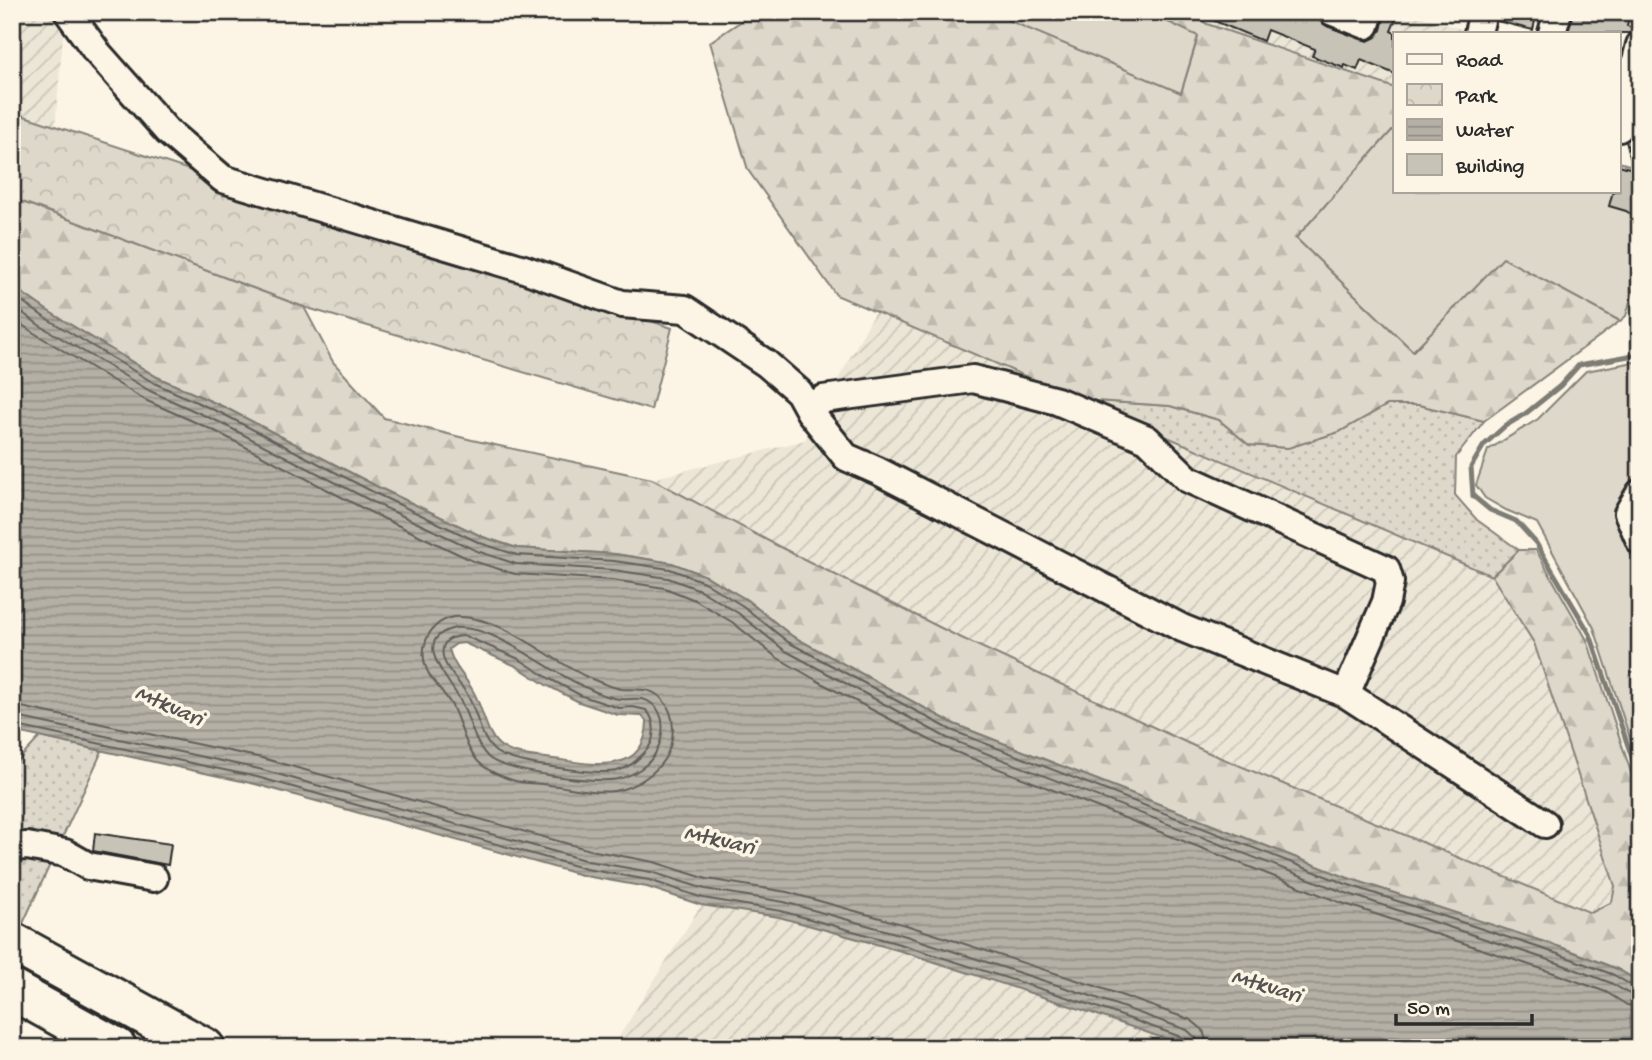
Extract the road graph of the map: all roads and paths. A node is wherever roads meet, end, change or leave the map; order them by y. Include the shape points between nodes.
1 (68, 12) edge
2 (1333, 12) edge
3 (1370, 12) edge
4 (1483, 12) edge
5 (1558, 12) edge
6 (1478, 32) edge
7 (1552, 32) edge
8 (1640, 45) edge
9 (1620, 124) edge
10 (810, 412) junction
11 (1640, 493) edge
12 (1640, 541) edge
13 (1346, 694) junction
14 (1545, 824) dead end
15 (12, 847) edge
16 (154, 878) dead end
17 (12, 943) edge
18 (12, 990) edge
19 (117, 1048) edge
20 (205, 1048) edge

1 - 10 street via 167,131 223,179 524,269 622,304 685,309 767,364 799,392
2 - 3 street via 1366,25
4 - 6 street
5 - 7 street
8 - 9 street
10 - 13 street via 846,457 1182,628
10 - 13 street via 823,399 973,379 1058,401 1147,439 1188,479 1386,569 1390,582 1386,602
11 - 12 street via 1628,513
13 - 14 street
15 - 16 street via 65,853 88,866
17 - 20 highway
18 - 19 highway

